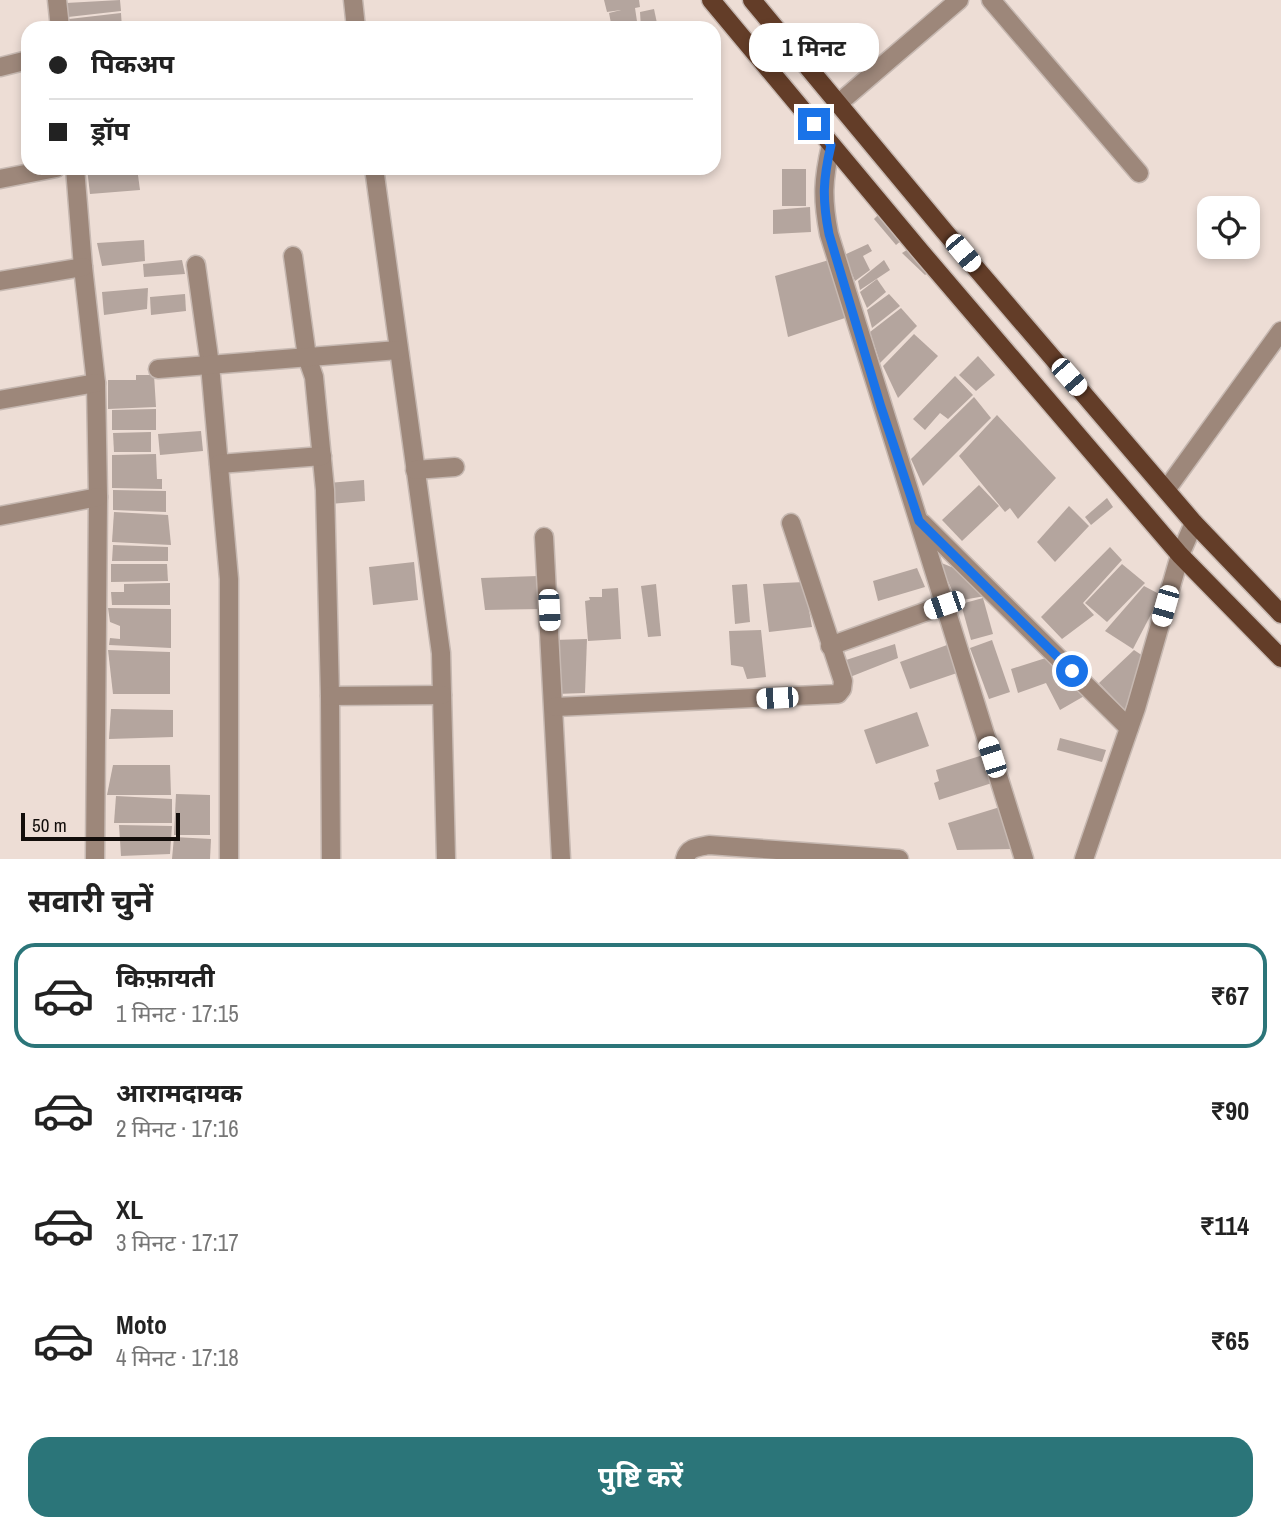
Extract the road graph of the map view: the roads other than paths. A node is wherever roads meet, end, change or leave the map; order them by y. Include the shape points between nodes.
1 (57, 0) edge
2 (353, 0) edge
3 (711, 0) edge
4 (752, 0) edge
5 (959, 0) edge
6 (991, 0) edge
7 (59, 21) edge
8 (355, 21) edge
9 (21, 62) edge
10 (0, 67) edge
11 (839, 103) junction
12 (831, 145) junction
13 (1139, 173) dead end
14 (21, 175) edge
15 (76, 175) edge
16 (375, 175) edge
17 (0, 179) edge
18 (293, 256) dead end
19 (196, 265) dead end
20 (83, 267) junction
21 (0, 281) edge
22 (1281, 331) edge
23 (398, 350) junction
24 (307, 358) junction
25 (210, 365) junction
26 (159, 369) dead end
27 (96, 383) junction
28 (0, 400) edge
29 (322, 456) junction
30 (219, 464) junction
31 (455, 467) dead end
32 (415, 470) junction
33 (1166, 490) junction
34 (98, 497) junction
35 (0, 516) edge
36 (919, 521) junction
37 (791, 523) dead end
38 (1194, 523) junction
39 (544, 537) dead end
40 (1180, 555) junction
41 (944, 605) junction
42 (1281, 614) edge
43 (830, 646) junction
44 (1281, 658) edge
45 (442, 695) junction
46 (330, 696) junction
47 (555, 707) junction
48 (1129, 728) junction
49 (95, 859) edge
50 (229, 859) edge
51 (331, 859) edge
52 (446, 859) edge
53 (561, 859) edge
54 (685, 859) edge
55 (899, 859) edge
56 (1024, 859) edge
57 (1084, 859) edge

1 - 7 street
2 - 8 street
3 - 12 main road
4 - 11 main road
5 - 11 street
6 - 13 street
9 - 10 street
11 - 33 main road
12 - 36 street via 823,179 829,234
12 - 40 main road
14 - 17 street
15 - 20 street
16 - 23 street
18 - 24 street
19 - 25 street
20 - 21 street
20 - 27 street
22 - 33 street
23 - 24 street
23 - 32 street
24 - 25 street
24 - 29 street via 314,377
25 - 26 street
25 - 30 street
27 - 28 street
27 - 34 street
29 - 30 street
29 - 46 street
30 - 50 street via 229,579
31 - 32 street
32 - 45 street via 441,653
33 - 38 main road
34 - 35 street
34 - 49 street
36 - 41 street
36 - 48 street
37 - 43 street
38 - 40 street
38 - 42 main road
39 - 47 street
40 - 44 main road
40 - 48 street
41 - 43 street
41 - 56 street
43 - 47 street via 843,681 838,694
45 - 46 street
45 - 52 street
46 - 51 street
47 - 53 street
48 - 57 street
54 - 55 street via 694,847 709,845

